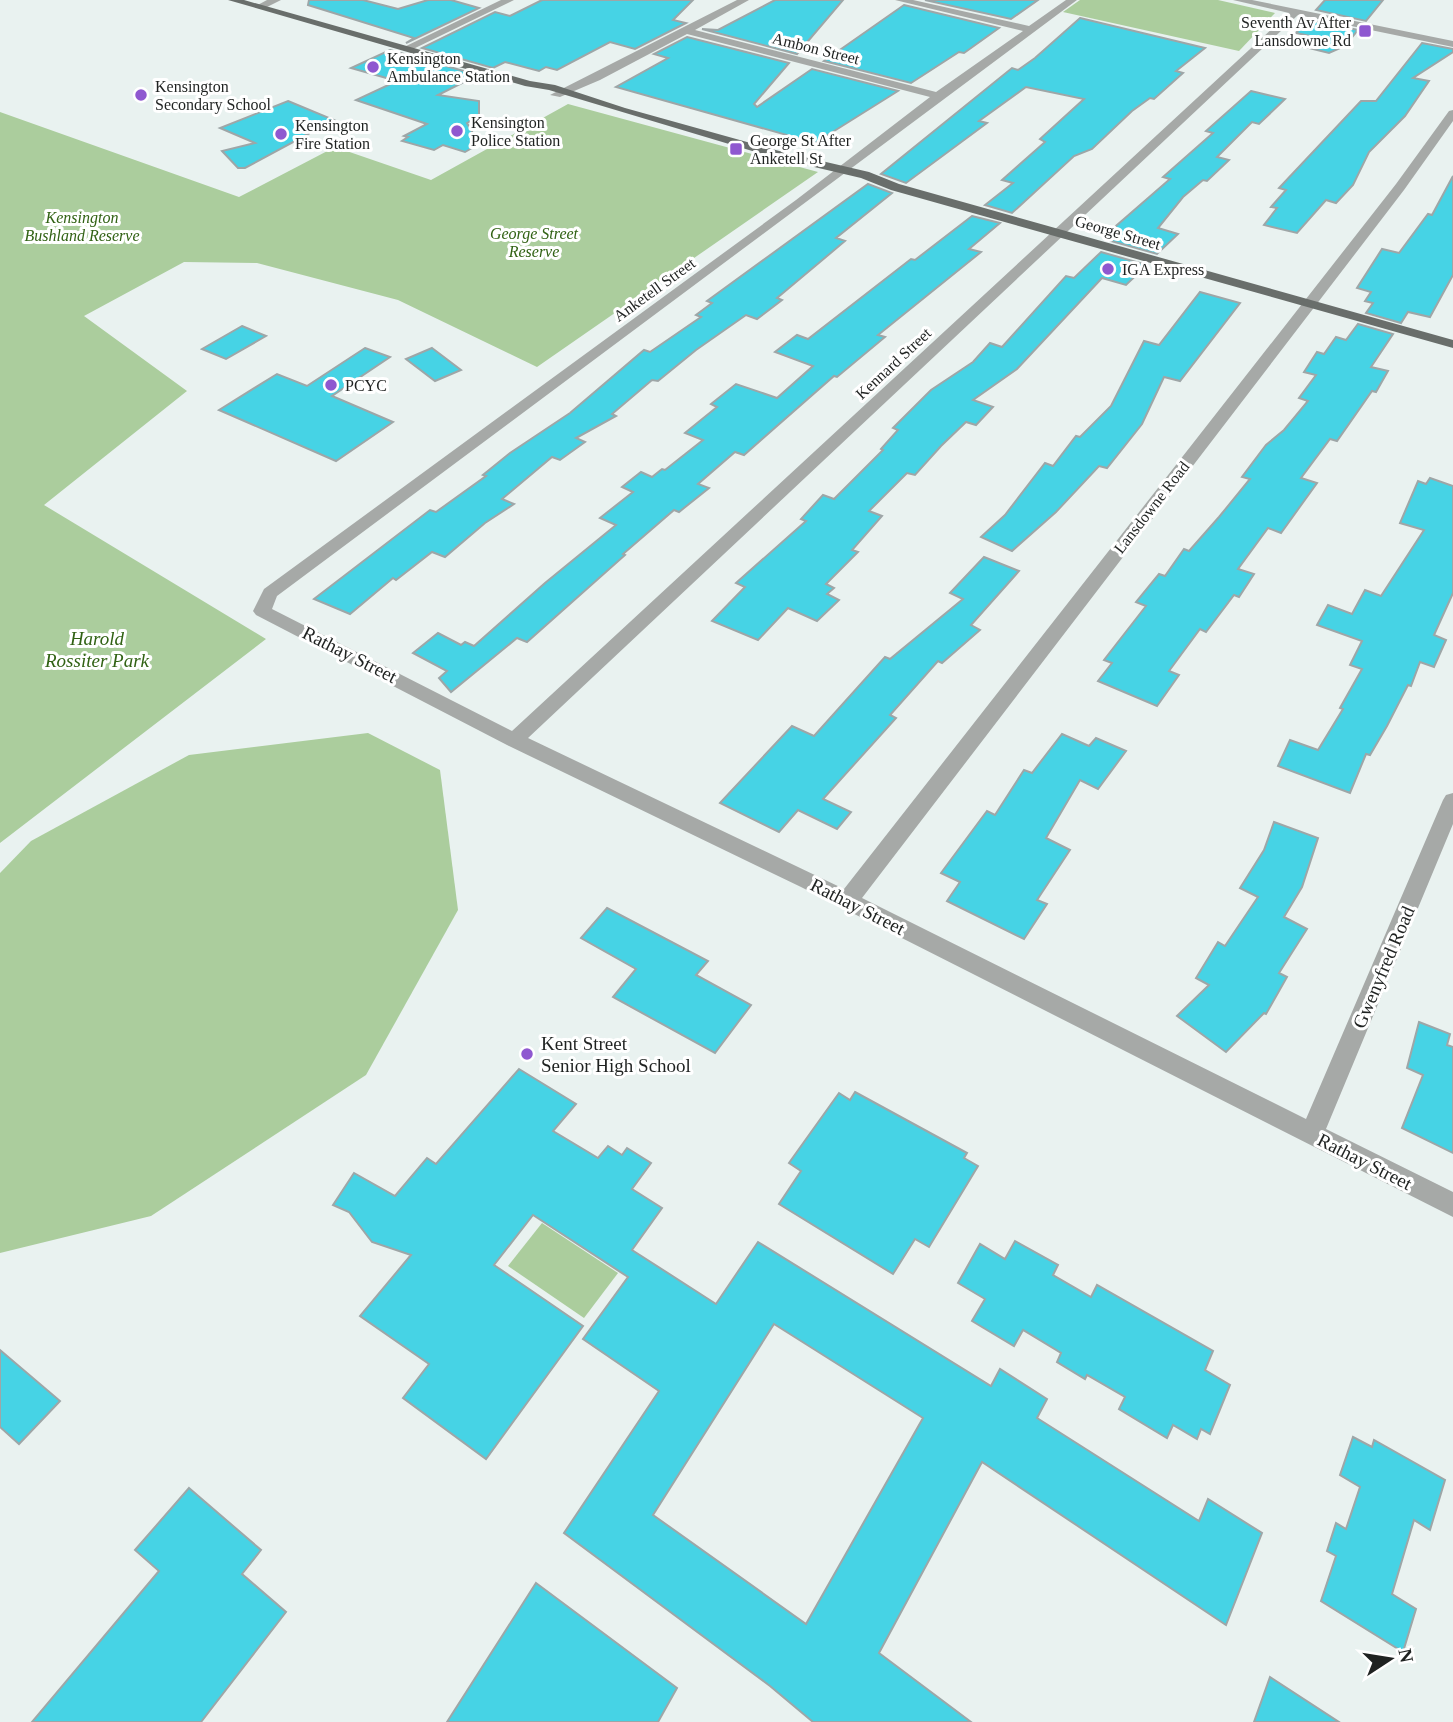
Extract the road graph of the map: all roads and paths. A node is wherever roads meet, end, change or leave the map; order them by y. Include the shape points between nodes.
1 (233, 0) edge
2 (276, 0) edge
3 (509, 0) edge
4 (744, 0) edge
5 (900, 0) edge
6 (1072, 0) edge
7 (1238, 0) edge
8 (259, 7) junction
9 (1296, 12) junction
10 (1029, 29) junction
11 (687, 31) junction
12 (1453, 44) edge
13 (405, 49) junction
14 (567, 95) junction
15 (938, 96) junction
16 (1449, 123) edge
17 (839, 172) junction
18 (1058, 233) junction
19 (1308, 304) junction
20 (1453, 344) edge
21 (262, 611) joint
22 (514, 740) junction
23 (1453, 800) edge
24 (847, 901) junction
25 (1312, 1134) junction
26 (1453, 1205) edge

1 - 8 main road, George Street
2 - 8 street
3 - 13 street
4 - 11 street
5 - 10 street
6 - 10 street, Anketell Street
7 - 9 street
8 - 13 main road, George Street
9 - 12 street
9 - 18 street, Kennard Street
10 - 15 street, Anketell Street
11 - 14 street
11 - 15 street, Ambon Street
13 - 14 main road, George Street via 533,89
14 - 17 main road, George Street via 780,155 787,161
15 - 17 street, Anketell Street
16 - 19 street, Lansdowne Road
17 - 18 main road, George Street via 879,187 895,187
17 - 21 street, Anketell Street via 271,593
18 - 19 main road, George Street
18 - 22 street, Kennard Street
19 - 20 main road, George Street
19 - 24 street, Lansdowne Road
21 - 22 street, Rathay Street
22 - 24 street, Rathay Street
23 - 25 street, Gwenyfred Road
24 - 25 street, Rathay Street
25 - 26 street, Rathay Street

